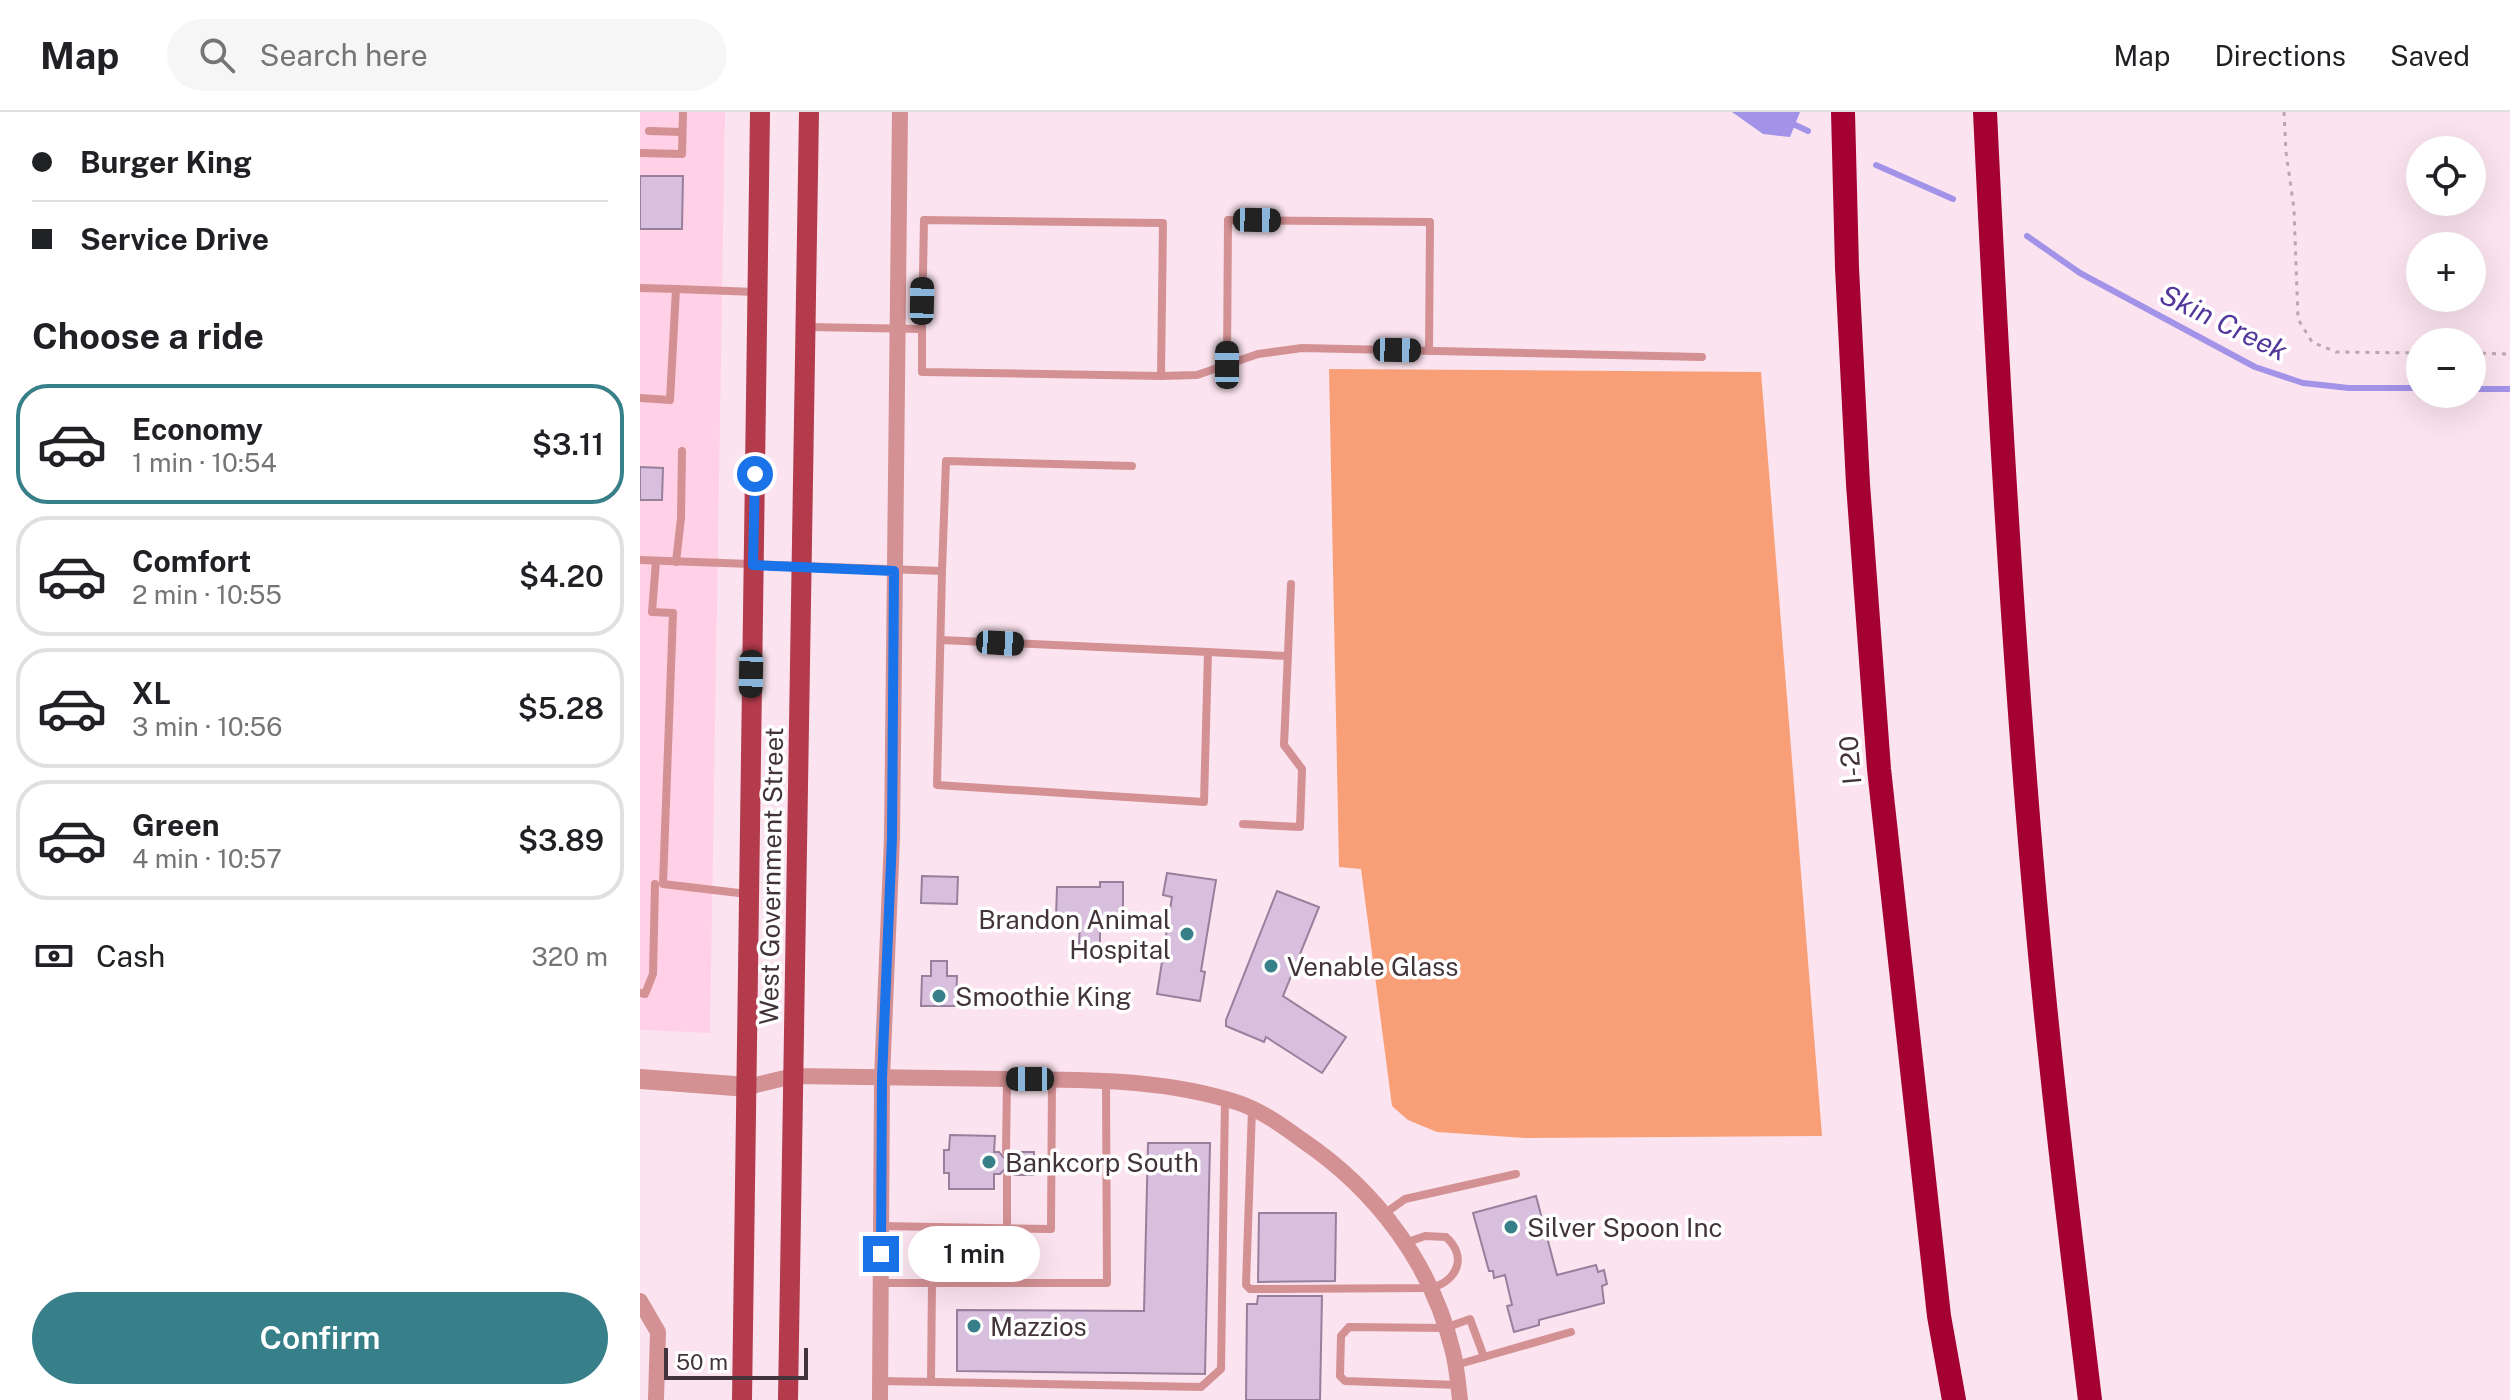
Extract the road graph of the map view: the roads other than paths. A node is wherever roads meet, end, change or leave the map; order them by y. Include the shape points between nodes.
1 (683, 112) edge
2 (760, 112) edge
3 (809, 112) edge
4 (900, 112) edge
5 (1843, 112) edge
6 (1985, 112) edge
7 (649, 131) dead end
8 (682, 132) junction
9 (640, 153) edge
10 (640, 288) edge
11 (676, 289) junction
12 (757, 292) junction
13 (806, 327) junction
14 (896, 329) junction
15 (922, 329) junction
16 (1429, 351) junction
17 (1702, 357) dead end
18 (1227, 365) junction
19 (1161, 376) junction
20 (640, 398) edge
21 (682, 451) dead end
22 (1132, 466) dead end
23 (640, 560) edge
24 (656, 561) junction
25 (676, 562) junction
26 (753, 565) junction
27 (802, 567) junction
28 (894, 571) junction
29 (942, 571) junction
30 (1291, 584) dead end
31 (941, 640) junction
32 (1208, 652) junction
33 (1287, 656) junction
34 (1243, 824) dead end
35 (655, 884) dead end
36 (748, 894) junction
37 (640, 993) edge
38 (793, 1076) junction
39 (882, 1078) junction
40 (640, 1079) edge
41 (1007, 1079) junction
42 (1052, 1079) junction
43 (1106, 1080) junction
44 (748, 1087) junction
45 (1225, 1099) junction
46 (1252, 1109) junction
47 (1006, 1152) dead end
48 (1516, 1174) dead end
49 (1007, 1175) dead end
50 (1384, 1214) junction
51 (881, 1226) junction
52 (1007, 1228) junction
53 (1405, 1243) junction
54 (881, 1283) junction
55 (932, 1283) junction
56 (1431, 1288) junction
57 (640, 1301) edge
58 (1445, 1328) junction
59 (1571, 1332) dead end
60 (1484, 1357) junction
61 (1455, 1365) junction
62 (880, 1381) junction
63 (931, 1382) junction
64 (1459, 1392) edge
65 (656, 1400) edge
66 (742, 1400) edge
67 (788, 1400) edge
68 (880, 1400) edge
69 (1954, 1400) edge
70 (2090, 1400) edge

1 - 8 lane
2 - 12 main road, West Government Street
3 - 13 main road, West Government Street
4 - 14 street
5 - 69 highway, I-20 via 1858,484 1879,769 1939,1316
6 - 70 highway via 2008,554 2033,875
7 - 8 lane
8 - 9 lane via 682,154
10 - 11 lane
11 - 12 lane
11 - 20 lane via 670,400
12 - 26 main road, West Government Street
13 - 14 lane
13 - 27 main road, West Government Street
14 - 15 lane
14 - 28 street
15 - 19 lane via 922,372
15 - 19 lane via 924,220 1163,223
16 - 17 lane
16 - 18 lane via 1279,349
16 - 18 lane via 1430,222 1228,220
18 - 19 lane via 1197,375
21 - 25 lane
22 - 29 lane via 946,461
23 - 24 lane
24 - 25 lane
24 - 36 lane via 652,612 673,613 663,884
25 - 26 lane
26 - 27 lane
26 - 36 main road, West Government Street
27 - 28 lane
27 - 38 main road, West Government Street
28 - 29 lane
28 - 39 street via 892,838
29 - 31 lane
30 - 33 lane
31 - 32 lane
31 - 32 lane via 937,785 1204,802
32 - 33 lane
33 - 34 lane via 1284,745 1302,769 1300,827
35 - 37 lane via 653,974 645,994
36 - 44 main road, West Government Street
38 - 39 street
38 - 44 street
38 - 67 main road, West Government Street
39 - 41 street
39 - 51 street
40 - 44 street
41 - 42 street
41 - 47 lane
42 - 43 street
42 - 52 lane via 1051,1229
43 - 45 street via 1148,1082
43 - 55 lane via 1107,1283
44 - 66 main road, West Government Street
45 - 46 street
45 - 63 lane via 1221,1369 1201,1387
46 - 50 street via 1320,1151
46 - 56 lane via 1246,1285
48 - 50 lane via 1405,1199
49 - 52 lane
50 - 53 street
51 - 52 lane
51 - 54 street
53 - 56 street
53 - 56 lane via 1437,1235 1453,1244 1457,1263 1452,1278
54 - 55 lane
54 - 62 street
55 - 63 lane
56 - 58 street
57 - 65 street via 658,1332
58 - 60 lane via 1470,1319
58 - 61 street
58 - 64 lane via 1349,1327 1341,1336 1340,1376 1353,1383
59 - 60 lane
60 - 61 lane
61 - 64 street
62 - 63 lane
62 - 68 street

